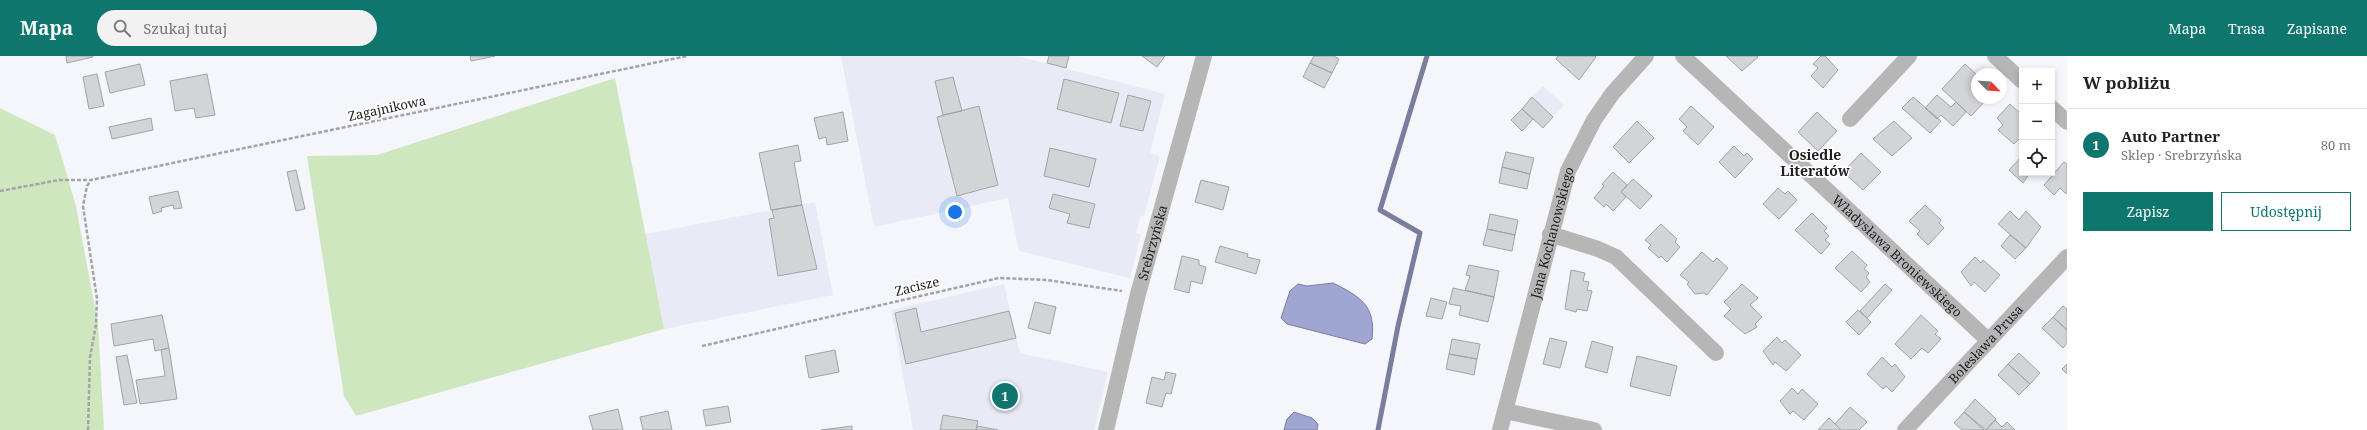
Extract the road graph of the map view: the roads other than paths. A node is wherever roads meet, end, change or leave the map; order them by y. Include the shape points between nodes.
1 (1204, 56) edge
2 (1646, 56) edge
3 (1683, 56) edge
4 (1909, 56) edge
5 (1995, 56) edge
6 (2019, 78) edge
7 (2055, 111) edge
8 (1850, 119) dead end
9 (2067, 122) edge
10 (1550, 234) junction
11 (2067, 257) edge
12 (1989, 341) junction
13 (1716, 353) dead end
14 (1505, 411) junction
15 (1106, 430) edge
16 (1500, 430) edge
17 (1594, 430) edge
18 (1905, 430) edge

1 - 15 street, Srebrzyńska via 1192,91 1138,294
2 - 10 street, Jana Kochanowskiego via 1612,94 1578,148 1560,196
3 - 12 street, Władysława Broniewskiego
4 - 8 street
5 - 6 street
7 - 9 street
10 - 13 street via 1616,257
10 - 14 street, Jana Kochanowskiego
11 - 12 street, Bolesława Prusa
12 - 18 street, Bolesława Prusa
14 - 16 street, Jana Kochanowskiego
14 - 17 street

